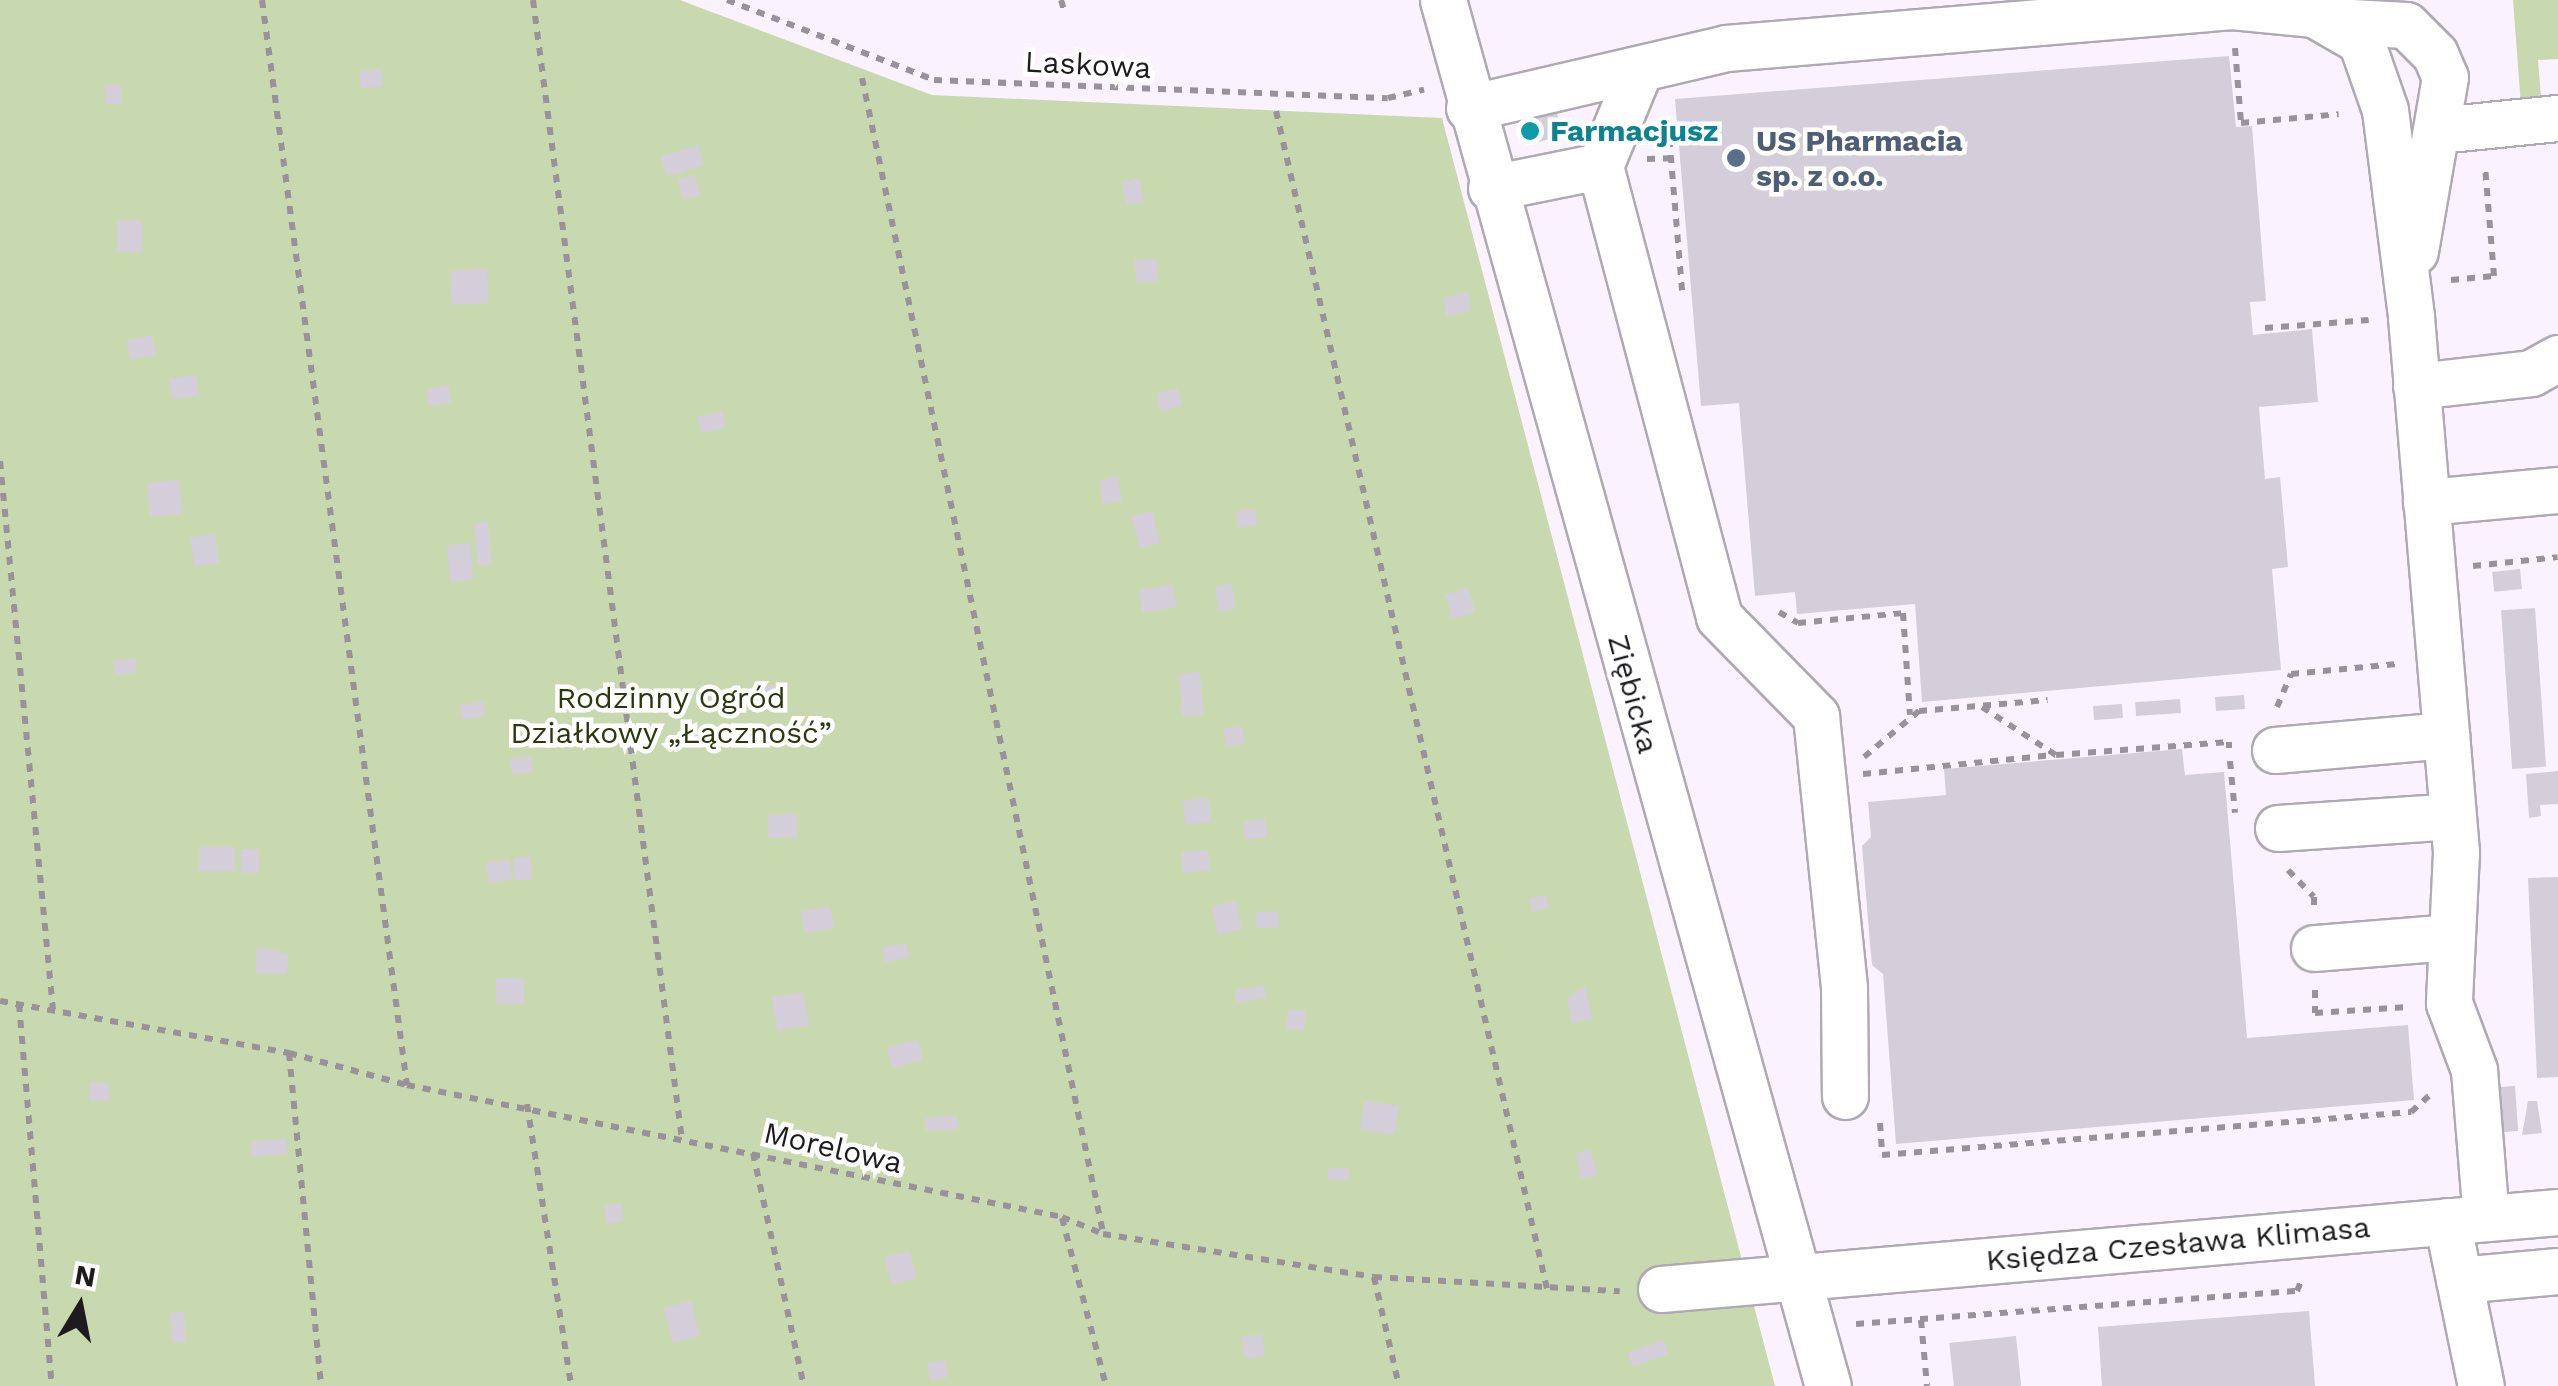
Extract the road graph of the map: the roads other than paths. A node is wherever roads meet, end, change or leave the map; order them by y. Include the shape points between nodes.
1 (1443, 0) edge
2 (2332, 20) junction
3 (1639, 72) junction
4 (1465, 95) junction
5 (2558, 118) edge
6 (2440, 130) junction
7 (1600, 166) junction
8 (1491, 188) junction
9 (2409, 302) junction
10 (2558, 358) edge
11 (2416, 386) junction
12 (2558, 490) edge
13 (2426, 502) junction
14 (2446, 735) junction
15 (2272, 736) road end
16 (2453, 816) junction
17 (2257, 823) road end
18 (2452, 937) junction
19 (2314, 948) dead end
20 (1862, 1107) road end
21 (2558, 1212) edge
22 (2467, 1219) junction
23 (2558, 1271) edge
24 (1798, 1276) junction
25 (2459, 1280) junction
26 (1661, 1289) road end
27 (1828, 1386) edge
28 (2480, 1386) edge

1 - 4 street, Ziębicka
2 - 3 street via 2277,6 2232,6 1726,48
2 - 6 street via 2387,20 2417,33 2444,78
2 - 9 street via 2361,40 2376,72
3 - 4 street
3 - 7 street
4 - 8 street, Ziębicka
5 - 6 street
6 - 9 street
7 - 8 street
7 - 20 street via 1718,617 1816,716
8 - 24 street, Ziębicka
9 - 11 street
10 - 11 street via 2532,373
11 - 13 street
12 - 13 street
13 - 14 street
14 - 15 street
14 - 16 street
16 - 17 street
16 - 18 street
18 - 19 street
18 - 22 street via 2449,1002 2474,1070
21 - 22 street, Księdza Czesława Klimasa
22 - 24 street, Księdza Czesława Klimasa
22 - 25 street
23 - 25 street
24 - 26 street, Księdza Czesława Klimasa
24 - 27 street, Ziębicka
25 - 28 street

